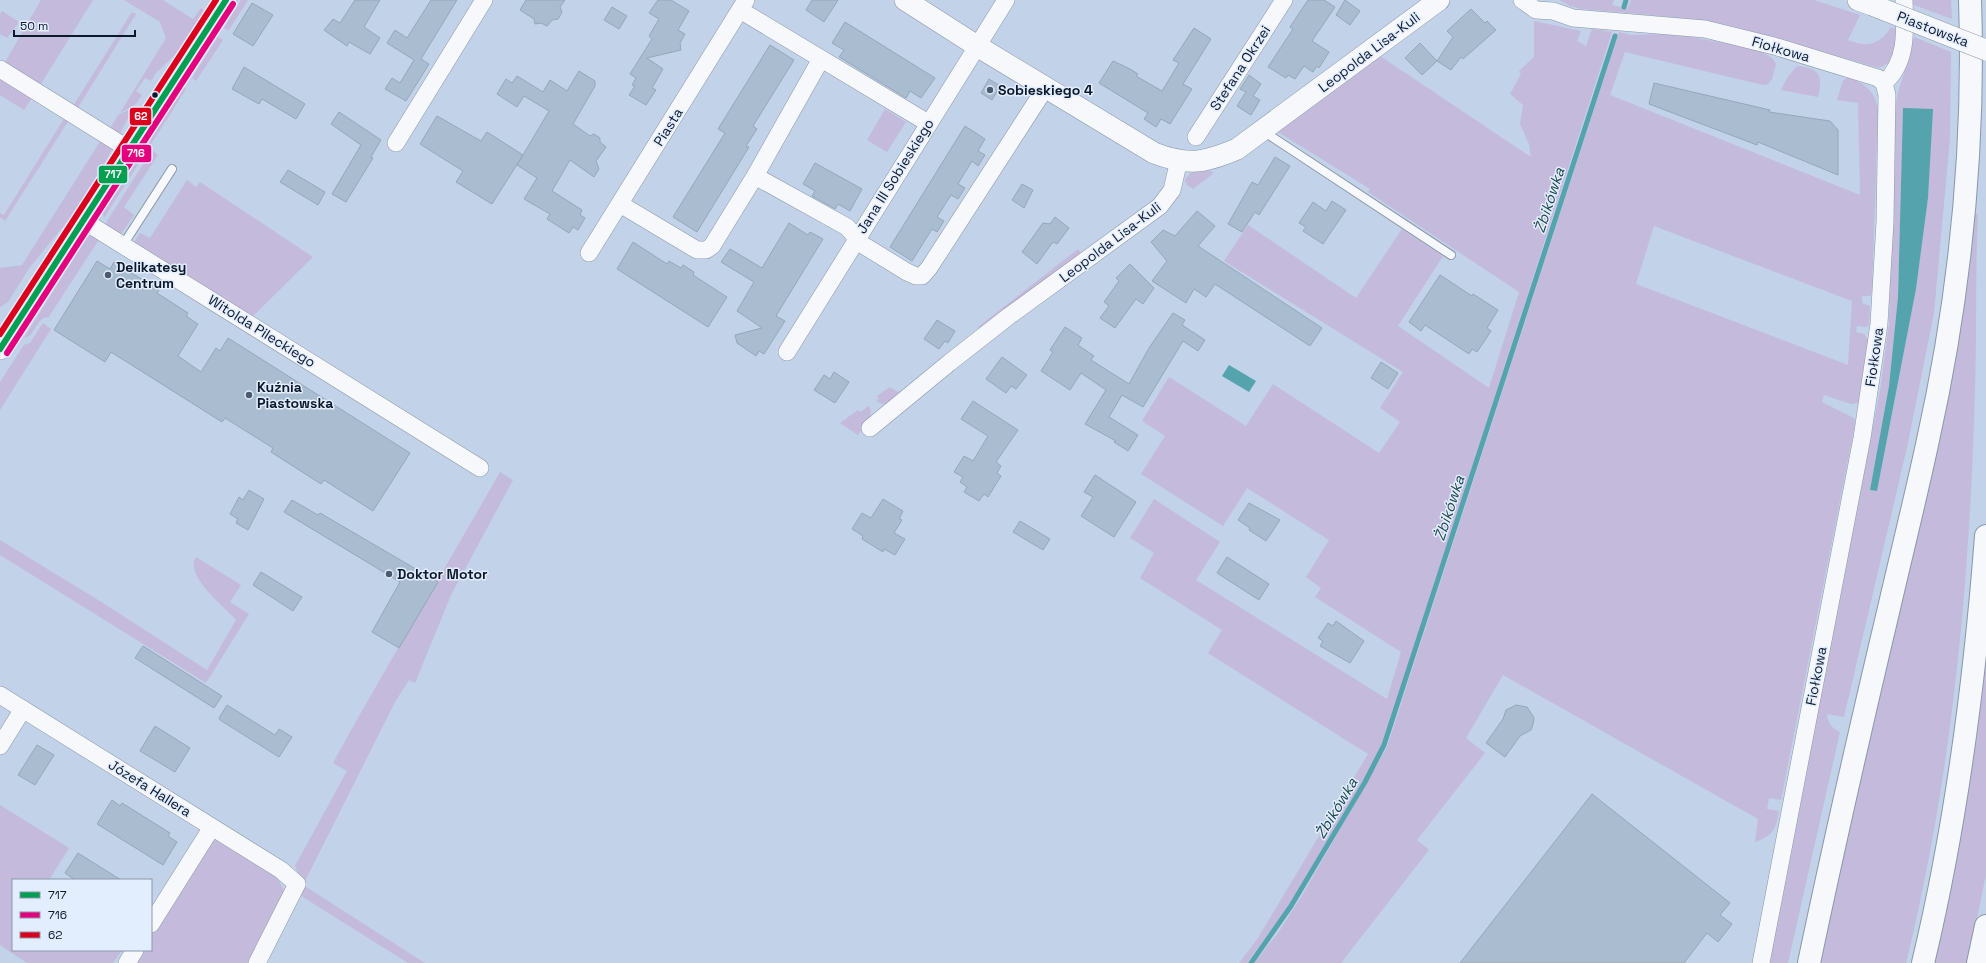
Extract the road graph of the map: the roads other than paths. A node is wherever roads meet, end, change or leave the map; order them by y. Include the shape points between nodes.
1 (226, 0) edge
2 (484, 0) edge
3 (905, 0) edge
4 (1006, 0) edge
5 (1284, 0) edge
6 (1439, 0) edge
7 (1522, 0) edge
8 (1904, 0) edge
9 (1970, 0) edge
10 (1865, 3) edge
11 (743, 5) edge
12 (1550, 5) edge
13 (977, 46) junction
14 (1986, 50) edge
15 (821, 59) junction
16 (0, 69) edge
17 (1884, 83) junction
18 (1046, 87) junction
19 (928, 123) junction
20 (1262, 131) junction
21 (1196, 137) dead end
22 (396, 143) dead end
23 (130, 150) junction
24 (1179, 160) junction
25 (172, 169) dead end
26 (755, 176) junction
27 (620, 204) junction
28 (84, 221) junction
29 (857, 238) junction
30 (123, 245) junction
31 (589, 253) dead end
32 (1451, 254) dead end
33 (0, 349) edge
34 (787, 352) dead end
35 (870, 428) dead end
36 (480, 468) dead end
37 (1986, 536) edge
38 (0, 695) edge
39 (24, 709) junction
40 (0, 746) edge
41 (212, 827) junction
42 (152, 922) edge
43 (1986, 926) edge
44 (134, 951) edge
45 (127, 963) edge
46 (257, 963) edge
47 (1760, 963) edge
48 (1808, 963) edge
49 (1923, 963) edge
50 (1978, 963) edge

1 - 23 street
2 - 22 street
3 - 13 street
4 - 13 street, Jana III Sobieskiego
5 - 21 street, Stefana Okrzei
6 - 20 street, Leopolda Lisa-Kuli
7 - 12 street, Fiołkowa via 1536,10
8 - 17 street via 1903,54 1893,75
9 - 48 highway via 1968,163 1962,232 1944,358 1928,439
10 - 14 street, Piastowska, bridge
11 - 15 street
11 - 27 street, Piasta
12 - 17 street, Fiołkowa via 1573,18 1585,20 1705,29 1834,64 1878,78
13 - 18 street
13 - 19 street, Jana III Sobieskiego
15 - 19 street
15 - 26 street
16 - 23 street
17 - 47 street, Fiołkowa via 1888,108 1879,324 1860,446
18 - 24 street via 1154,154
18 - 29 street via 922,276 907,272 862,245
19 - 29 street, Jana III Sobieskiego
20 - 24 street, Leopolda Lisa-Kuli via 1237,149 1207,161
20 - 32 lane
23 - 28 street
24 - 35 street, Leopolda Lisa-Kuli via 1172,190 1165,202 1156,210 1010,316
25 - 30 lane
26 - 27 street via 716,241 706,250 697,250
26 - 29 street via 847,228
27 - 31 street, Piasta
28 - 30 street, Witolda Pileckiego
28 - 33 street
29 - 34 street, Jana III Sobieskiego
30 - 36 street, Witolda Pileckiego
37 - 49 highway via 1963,762 1947,854
38 - 39 street, Józefa Hallera
39 - 40 street
39 - 41 street, Józefa Hallera
41 - 42 street
41 - 46 street, Józefa Hallera via 282,870 297,884
43 - 50 highway
44 - 45 street

